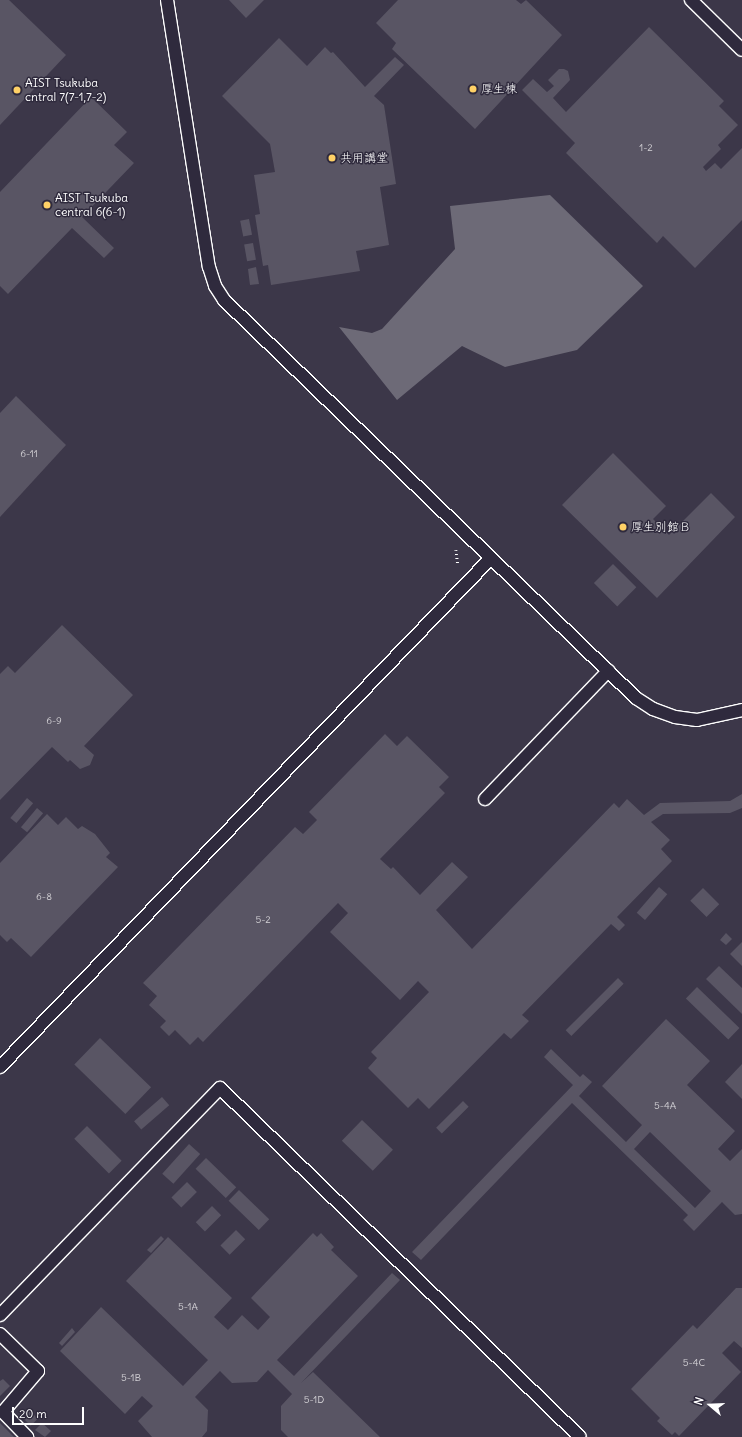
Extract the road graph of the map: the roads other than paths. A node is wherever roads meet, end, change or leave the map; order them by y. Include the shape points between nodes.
1 (167, 0) edge
2 (691, 0) edge
3 (742, 50) edge
4 (491, 558) junction
5 (608, 671) junction
6 (742, 710) edge
7 (485, 799) dead end
8 (0, 1067) edge
9 (0, 1314) edge
10 (0, 1334) edge
11 (27, 1437) edge
12 (580, 1437) edge

1 - 4 lane via 208,260 215,286 224,300
2 - 3 lane
4 - 5 lane
4 - 8 lane
5 - 6 lane via 636,698 653,709 676,717 697,720
5 - 7 lane
9 - 12 lane via 220,1088
10 - 11 lane via 38,1371 2,1412

